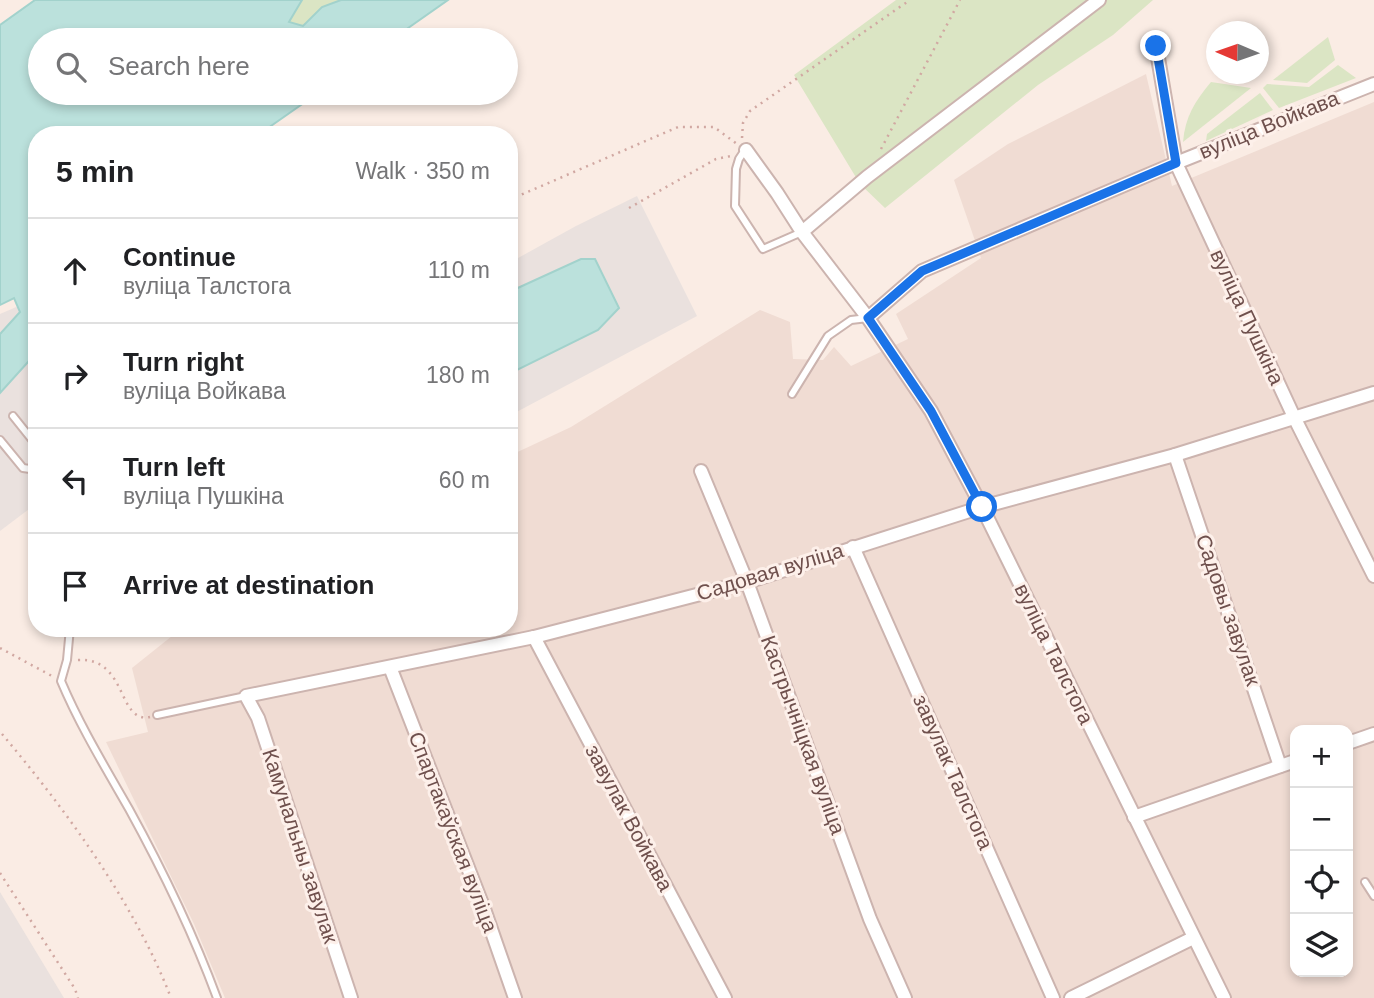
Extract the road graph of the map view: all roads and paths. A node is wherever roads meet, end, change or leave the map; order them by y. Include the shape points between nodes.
1 (910, 0) edge
2 (960, 0) edge
3 (1099, 0) edge
4 (1156, 46) dead end
5 (1374, 84) edge
6 (879, 153) dead end
7 (742, 154) junction
8 (1176, 163) junction
9 (518, 196) edge
10 (629, 208) dead end
11 (802, 232) junction
12 (868, 318) junction
13 (1374, 393) edge
14 (792, 394) dead end
15 (13, 416) dead end
16 (1294, 417) junction
17 (28, 435) edge
18 (0, 440) edge
19 (1175, 455) junction
20 (28, 469) edge
21 (701, 471) dead end
22 (982, 507) junction
23 (853, 547) junction
24 (1374, 576) edge
25 (747, 582) junction
26 (70, 637) edge
27 (534, 637) junction
28 (1, 649) edge
29 (67, 660) junction
30 (390, 667) junction
31 (61, 681) junction
32 (246, 696) junction
33 (157, 715) joint
34 (2, 734) edge
35 (1374, 734) edge
36 (1353, 741) edge
37 (1290, 763) edge
38 (1280, 766) junction
39 (1134, 817) junction
40 (0, 873) edge
41 (1365, 882) dead end
42 (1374, 896) edge
43 (1193, 938) junction
44 (78, 998) edge
45 (172, 998) edge
46 (217, 998) edge
47 (351, 998) edge
48 (515, 998) edge
49 (725, 998) edge
50 (905, 998) edge
51 (1054, 998) edge
52 (1071, 998) edge
53 (1224, 998) edge

1 - 7 path via 750,111 743,123
2 - 6 path
3 - 11 street
4 - 8 street, вуліца Пушкіна
5 - 8 street, вуліца Войкава
7 - 9 path via 714,127 678,127
7 - 10 path via 716,159
7 - 11 street, вуліца Талстога via 778,193
7 - 11 lane via 735,206 764,249
8 - 12 street, вуліца Войкава via 922,271
8 - 16 street, вуліца Пушкіна
11 - 12 street, вуліца Талстога
12 - 14 lane via 851,320 828,336
12 - 22 street, вуліца Талстога via 931,411
13 - 16 street, Садовая вуліца
15 - 17 lane
16 - 19 street, Садовая вуліца
16 - 24 street, вуліца Пушкіна
18 - 20 lane
19 - 22 street, Садовая вуліца
19 - 38 street, Садовы завулак
21 - 25 street, Кастрычніцкая вуліца
22 - 23 street, Садовая вуліца
22 - 39 street, вуліца Талстога
23 - 25 street, Садовая вуліца
23 - 51 street, завулак Талстога
25 - 27 street, Садовая вуліца
25 - 50 street, Кастрычніцкая вуліца via 870,919
26 - 29 lane
27 - 30 street, Садовая вуліца
27 - 49 street, завулак Войкава
28 - 31 path
29 - 31 lane
29 - 33 path via 99,664 118,681 134,715
30 - 32 street, Садовая вуліца
30 - 48 street, Спартакаўская вуліца
31 - 46 lane via 201,953
32 - 33 lane, Садовая вуліца
32 - 47 street, Камунальны завулак via 258,718
34 - 45 path via 80,835 134,921
35 - 36 street
37 - 38 street
38 - 39 street
39 - 43 street, вуліца Талстога
40 - 44 path
41 - 42 lane
43 - 52 street
43 - 53 street, вуліца Талстога

